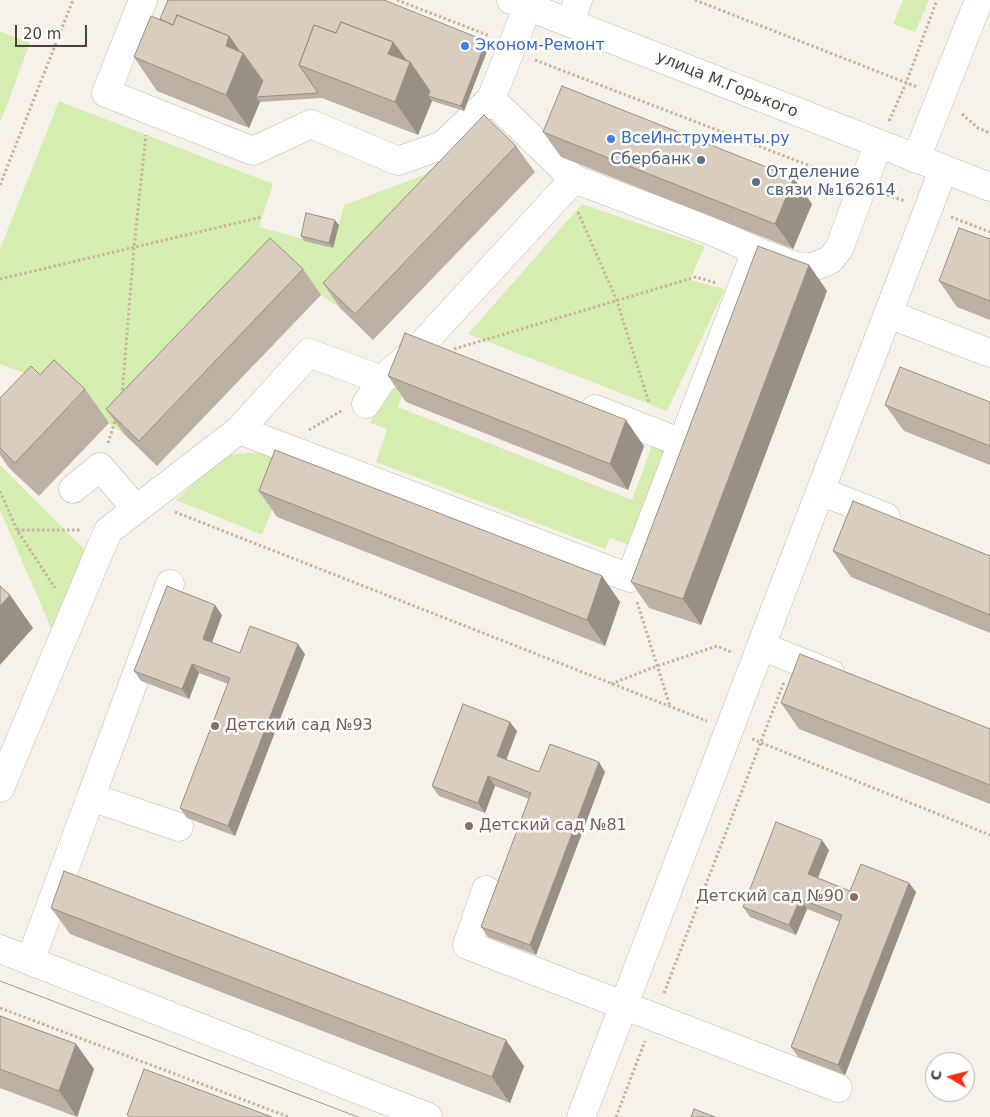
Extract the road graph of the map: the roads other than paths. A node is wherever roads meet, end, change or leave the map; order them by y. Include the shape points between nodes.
1 (143, 0) edge
2 (979, 0) edge
3 (519, 3) edge
4 (574, 11) edge
5 (491, 99) junction
6 (878, 145) junction
7 (916, 159) junction
8 (943, 170) junction
9 (570, 182) junction
10 (990, 187) edge
11 (756, 251) junction
12 (888, 314) junction
13 (990, 353) edge
14 (575, 402) edge
15 (240, 430) junction
16 (671, 439) junction
17 (73, 489) dead end
18 (820, 491) junction
19 (141, 505) junction
20 (910, 526) edge
21 (170, 584) dead end
22 (758, 654) junction
23 (856, 684) edge
24 (0, 788) edge
25 (90, 797) junction
26 (180, 827) dead end
27 (486, 890) dead end
28 (0, 949) edge
29 (30, 961) junction
30 (623, 1006) junction
31 (838, 1088) dead end
32 (428, 1117) edge
33 (581, 1117) edge

1 - 5 street via 106,93 253,151 311,124 398,161 443,145
2 - 7 street
3 - 4 street, улица М.Горького
3 - 5 street via 510,50
4 - 6 street, улица М.Горького
5 - 9 street
6 - 7 street, улица М.Горького
6 - 11 street via 839,249 830,260 813,267 796,266
7 - 8 street, улица М.Горького
8 - 10 street, улица М.Горького
8 - 12 street
9 - 11 street via 714,232
9 - 15 street via 434,347 374,392 309,353
11 - 16 street via 741,291
12 - 13 street
12 - 18 street
14 - 16 street
15 - 16 street via 630,578
15 - 19 street
17 - 19 street via 100,467
18 - 20 street
18 - 22 street
19 - 24 street via 108,531
21 - 25 street
22 - 23 street via 793,659
22 - 30 street
25 - 26 street
25 - 29 street
27 - 30 street via 467,945
28 - 29 street
29 - 32 street
30 - 31 street
30 - 33 street

